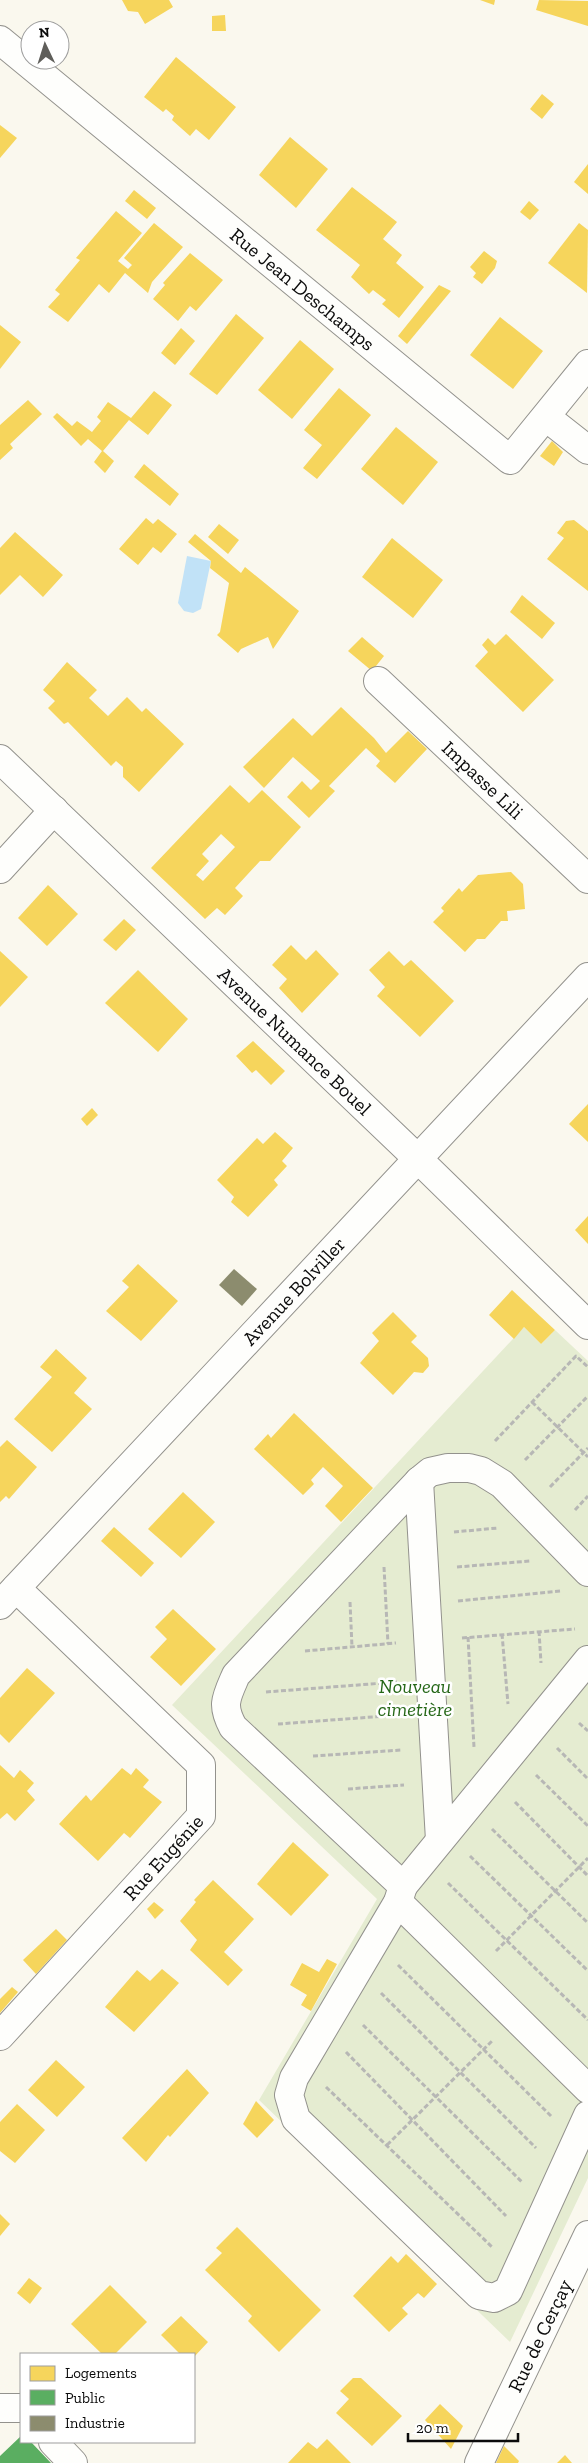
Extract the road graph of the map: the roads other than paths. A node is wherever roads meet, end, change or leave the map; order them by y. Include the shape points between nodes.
1 (0, 40) edge
2 (588, 364) edge
3 (546, 417) junction
4 (588, 450) edge
5 (378, 681) dead end
6 (0, 759) edge
7 (54, 810) junction
8 (0, 869) edge
9 (588, 879) edge
10 (588, 978) edge
11 (417, 1158) junction
12 (588, 1325) edge
13 (419, 1481) junction
14 (581, 1565) edge
15 (8, 1597) edge
16 (588, 1660) edge
17 (437, 1844) junction
18 (400, 1894) junction
19 (0, 2036) edge
20 (588, 2089) edge
21 (588, 2115) edge
22 (588, 2235) edge
23 (0, 2408) edge
24 (20, 2408) edge
25 (54, 2443) edge
26 (73, 2463) edge
27 (479, 2463) edge

1 - 3 street, Rue Jean Deschamps via 510,460
2 - 3 street, Rue Jean Deschamps
3 - 4 street
5 - 9 street, Impasse Lili
6 - 7 street, Avenue Numance Bouel
7 - 8 street
7 - 11 street, Avenue Numance Bouel
10 - 11 street, Avenue Bolviller
11 - 12 street, Avenue Numance Bouel
11 - 15 street, Avenue Bolviller
13 - 14 street via 430,1472 469,1468 481,1471 502,1484
13 - 17 street via 437,1783
13 - 18 street via 236,1675 227,1695 225,1713 233,1728 302,1792
15 - 19 street, Rue Eugénie via 200,1765 201,1816
16 - 17 street
17 - 18 street
18 - 20 street via 472,1974
18 - 21 street via 294,2078 289,2095 296,2119 479,2295 494,2298 508,2291
22 - 27 street, Rue de Cerçay
23 - 24 street
25 - 26 street

